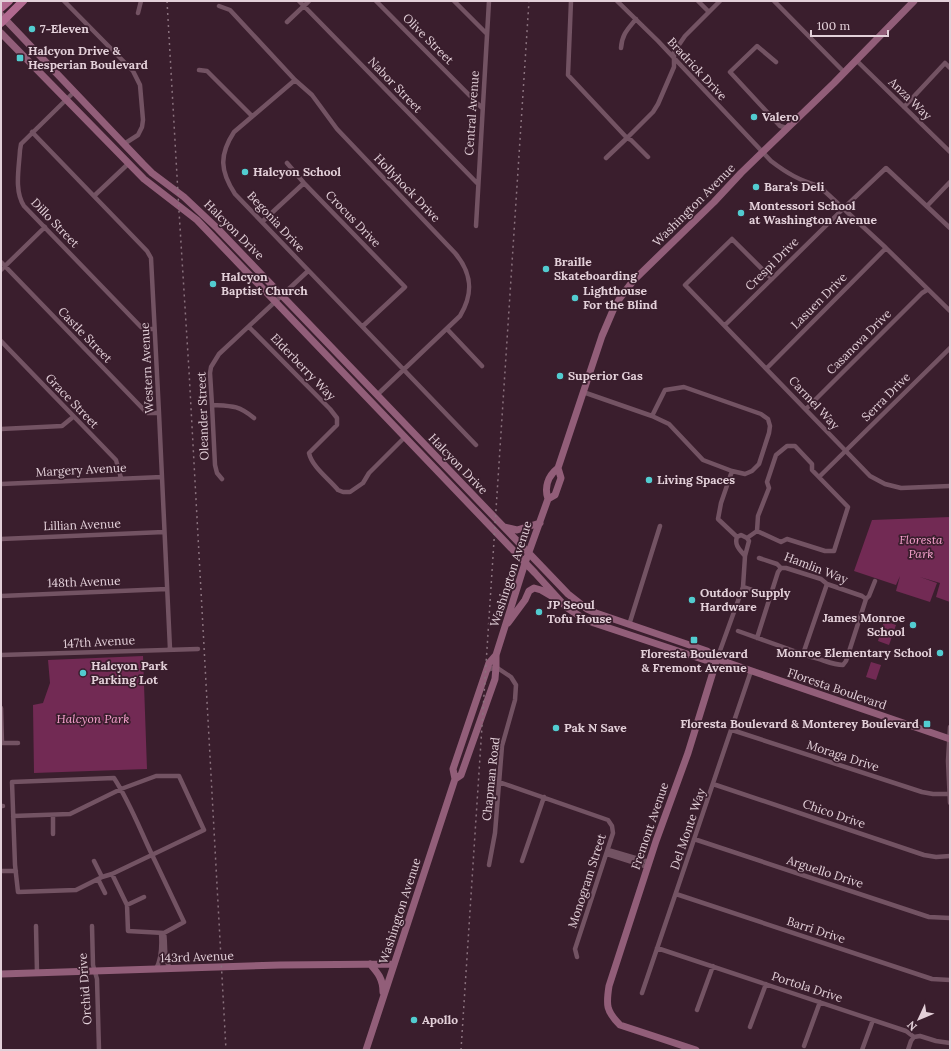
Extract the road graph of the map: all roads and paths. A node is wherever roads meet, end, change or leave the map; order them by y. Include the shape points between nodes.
1 (9, 1) edge
2 (23, 1) edge
3 (64, 1) edge
4 (141, 1) edge
5 (299, 1) edge
6 (309, 1) edge
7 (376, 1) edge
8 (454, 1) edge
9 (489, 1) edge
10 (571, 1) edge
11 (617, 1) edge
12 (698, 1) edge
13 (720, 1) edge
14 (774, 1) edge
15 (914, 1) edge
16 (219, 6) dead end
17 (304, 6) junction
18 (1, 8) edge
19 (709, 12) junction
20 (138, 13) dead end
21 (2, 19) edge
22 (636, 19) junction
23 (288, 22) dead end
24 (1, 33) edge
25 (487, 34) junction
26 (621, 48) dead end
27 (675, 59) junction
28 (856, 60) junction
29 (776, 62) dead end
30 (950, 68) edge
31 (199, 70) dead end
32 (844, 72) junction
33 (295, 80) junction
34 (74, 92) junction
35 (66, 100) junction
36 (904, 107) junction
37 (482, 108) junction
38 (252, 116) junction
39 (787, 128) junction
40 (32, 132) junction
41 (627, 138) junction
42 (124, 144) junction
43 (762, 152) junction
44 (950, 152) edge
45 (648, 157) dead end
46 (606, 158) dead end
47 (287, 163) dead end
48 (128, 164) junction
49 (950, 182) edge
50 (304, 183) junction
51 (478, 183) junction
52 (94, 196) junction
53 (927, 206) junction
54 (844, 208) junction
55 (263, 221) junction
56 (476, 226) dead end
57 (45, 227) junction
58 (950, 228) edge
59 (217, 240) junction
60 (233, 245) junction
61 (886, 248) junction
62 (1, 262) edge
63 (6, 266) junction
64 (1, 270) edge
65 (308, 271) junction
66 (772, 279) junction
67 (927, 290) junction
68 (282, 296) junction
69 (275, 302) junction
70 (950, 311) edge
71 (725, 325) junction
72 (364, 326) junction
73 (249, 327) junction
74 (154, 329) junction
75 (447, 329) junction
76 (1, 342) edge
77 (950, 348) edge
78 (482, 366) dead end
79 (767, 368) junction
80 (404, 369) junction
81 (583, 392) junction
82 (377, 395) junction
83 (212, 405) junction
84 (806, 409) junction
85 (159, 414) junction
86 (652, 416) junction
87 (73, 417) junction
88 (254, 418) dead end
89 (1, 429) edge
90 (405, 437) junction
91 (476, 445) dead end
92 (846, 451) junction
93 (558, 468) junction
94 (732, 471) junction
95 (162, 477) junction
96 (818, 477) junction
97 (121, 478) junction
98 (222, 479) dead end
99 (1, 484) edge
100 (950, 486) edge
101 (548, 500) junction
102 (540, 523) junction
103 (503, 526) junction
104 (660, 526) dead end
105 (757, 530) junction
106 (164, 532) junction
107 (737, 537) junction
108 (747, 538) junction
109 (1, 539) edge
110 (528, 554) junction
111 (745, 556) junction
112 (759, 558) dead end
113 (525, 562) junction
114 (781, 568) junction
115 (875, 581) dead end
116 (827, 584) junction
117 (743, 587) junction
118 (167, 589) junction
119 (1, 596) edge
120 (771, 596) junction
121 (866, 599) junction
122 (566, 607) junction
123 (629, 625) junction
124 (504, 630) junction
125 (738, 631) dead end
126 (757, 638) junction
127 (198, 648) dead end
128 (170, 649) junction
129 (802, 654) junction
130 (1, 655) edge
131 (496, 655) junction
132 (717, 659) junction
133 (496, 667) junction
134 (486, 670) junction
135 (751, 671) junction
136 (1, 708) edge
137 (950, 727) edge
138 (732, 730) junction
139 (950, 739) edge
140 (2, 743) edge
141 (18, 743) dead end
142 (455, 779) junction
143 (500, 782) junction
144 (713, 784) junction
145 (121, 789) junction
146 (950, 794) edge
147 (544, 797) junction
148 (950, 803) edge
149 (53, 815) junction
150 (14, 816) junction
151 (53, 834) dead end
152 (694, 840) junction
153 (608, 852) junction
154 (152, 854) junction
155 (950, 856) edge
156 (94, 861) dead end
157 (522, 861) dead end
158 (648, 864) junction
159 (488, 865) dead end
160 (1, 871) edge
161 (16, 871) junction
162 (112, 874) junction
163 (100, 878) junction
164 (105, 893) dead end
165 (676, 894) junction
166 (144, 897) dead end
167 (127, 905) junction
168 (950, 918) edge
169 (36, 926) dead end
170 (92, 926) dead end
171 (163, 933) junction
172 (658, 948) junction
173 (576, 957) dead end
174 (370, 964) junction
175 (394, 964) junction
176 (712, 966) junction
177 (156, 969) junction
178 (171, 969) junction
179 (95, 972) junction
180 (37, 973) junction
181 (1, 974) edge
182 (950, 980) edge
183 (766, 984) junction
184 (642, 993) dead end
185 (383, 997) junction
186 (820, 1002) junction
187 (697, 1010) dead end
188 (872, 1020) junction
189 (750, 1027) dead end
190 (914, 1037) junction
191 (950, 1043) edge
192 (804, 1046) dead end
193 (99, 1050) edge
194 (366, 1050) edge
195 (696, 1050) edge
196 (862, 1050) edge
197 (908, 1050) edge

1 - 18 main road
2 - 21 main road
3 - 42 street via 133,71 140,85 142,127 135,137
4 - 20 street
5 - 17 street, Nabor Street
6 - 17 street
7 - 37 street, Olive Street
8 - 25 street
9 - 25 street, Central Avenue
10 - 41 street via 568,75
11 - 22 street, Bradrick Drive
12 - 19 street
13 - 19 street
14 - 32 street
15 - 28 main road, Washington Avenue
16 - 33 street, Hollyhock Drive via 230,10
17 - 23 street
17 - 51 street, Nabor Street
19 - 27 street via 685,36 674,52
21 - 34 main road, Halcyon Drive
22 - 26 street via 625,32
22 - 27 street, Bradrick Drive
24 - 35 main road, Halcyon Drive
25 - 37 street, Central Avenue
27 - 41 street via 658,104
27 - 43 street, Bradrick Drive
28 - 32 main road, Washington Avenue
28 - 36 street, Anza Way
29 - 39 street via 757,46 730,72 780,126
30 - 36 street via 945,63
31 - 38 street via 207,71
32 - 39 main road, Washington Avenue
33 - 38 street, Begonia Drive
33 - 75 street, Hollyhock Drive via 319,103 336,129 460,260 468,277 468,300 460,316
34 - 35 street, Dillo Street
34 - 42 main road, Halcyon Drive
35 - 40 street, Dillo Street
35 - 48 main road, Halcyon Drive
36 - 44 street, Anza Way
37 - 51 street, Central Avenue
38 - 55 street, Begonia Drive via 228,141 223,157 224,172 235,194
39 - 43 main road, Washington Avenue
40 - 52 street, Western Avenue
40 - 57 street, Dillo Street via 20,150 18,192 24,206
41 - 45 street
41 - 46 street
42 - 60 main road, Halcyon Drive via 152,173 202,213
43 - 54 street, Bradrick Drive via 788,174 819,186
43 - 81 main road, Washington Avenue via 633,281 620,298 602,336
47 - 50 street, Crocus Drive
48 - 52 street
48 - 59 main road, Halcyon Drive via 197,220
49 - 53 street
50 - 55 street
50 - 72 street, Crocus Drive via 405,287
51 - 56 street, Central Avenue
52 - 74 street, Western Avenue via 151,258
53 - 54 street, Crespi Drive via 886,168
53 - 58 street
54 - 61 street, Bradrick Drive
54 - 66 street, Crespi Drive
55 - 65 street, Begonia Drive
57 - 63 street
57 - 74 street, Dillo Street via 141,327
59 - 60 main road
59 - 69 main road, Halcyon Drive
60 - 68 main road, Halcyon Drive
61 - 67 street, Bradrick Drive
61 - 79 street, Lasuen Drive
62 - 63 street, Castle Street
63 - 64 street
63 - 85 street, Castle Street via 147,413
65 - 68 street, Oleander Street
65 - 72 street, Begonia Drive
66 - 71 street, Crespi Drive
66 - 71 street, Carmel Way via 732,239 685,285
67 - 70 street, Bradrick Drive
67 - 84 street, Casanova Drive
68 - 69 street, Oleander Street
68 - 82 main road, Halcyon Drive
69 - 73 street, Oleander Street
69 - 90 main road, Halcyon Drive
71 - 79 street, Carmel Way
72 - 80 street, Begonia Drive
73 - 83 street, Oleander Street via 219,354 211,367
73 - 90 street, Elderberry Way via 337,418 337,425 309,453 314,464 338,490 350,492 363,483 369,473
74 - 85 street, Western Avenue
75 - 78 street
75 - 80 street, Hollyhock Drive
76 - 87 street, Grace Street
77 - 92 street, Serra Drive
79 - 84 street, Carmel Way
80 - 82 street, Hollyhock Drive
80 - 91 street, Begonia Drive
81 - 86 street
81 - 93 main road, Washington Avenue
82 - 103 main road, Halcyon Drive
83 - 88 street via 244,410
83 - 98 street, Oleander Street via 215,465
84 - 92 street, Carmel Way
85 - 95 street, Western Avenue
86 - 94 street via 669,424 703,460
86 - 94 street via 665,390 684,387 761,414 768,419 770,426 759,464 745,474
87 - 89 street via 62,426
87 - 97 street, Grace Street via 116,460
90 - 113 main road, Halcyon Drive
92 - 96 street, Serra Drive
92 - 100 street, Carmel Way via 870,476 885,484 901,488
93 - 101 main road, Washington Avenue via 551,474 545,491
93 - 101 main road, Washington Avenue via 561,478 555,495
94 - 107 street via 718,519
95 - 97 street, Margery Avenue
95 - 106 street, Western Avenue
96 - 105 street via 812,470 812,464 795,446 787,446 776,455 767,482 769,488 758,516
96 - 105 street via 848,507 834,551 825,551 787,539 781,542
97 - 99 street, Margery Avenue
101 - 102 main road, Washington Avenue
102 - 103 main road via 517,530
102 - 110 main road, Washington Avenue
103 - 110 main road, Halcyon Drive
104 - 123 street
105 - 108 street
106 - 109 street, Lillian Avenue
106 - 118 street, Western Avenue
107 - 108 street via 742,535
107 - 111 street via 737,546
108 - 111 street, Fremont Avenue via 749,541
110 - 113 main road, Washington Avenue
110 - 123 main road, Floresta Boulevard via 573,599 587,609
111 - 117 street, Fremont Avenue
112 - 114 street, Hamlin Way
113 - 122 main road, Floresta Boulevard
113 - 124 main road, Washington Avenue
114 - 116 street, Hamlin Way via 821,579
114 - 120 street
115 - 121 street
116 - 121 street, Hamlin Way
116 - 129 street
117 - 120 street
117 - 132 street, Fremont Avenue
118 - 119 street, 148th Avenue
118 - 128 street, Western Avenue
120 - 126 street
121 - 129 street via 843,665
122 - 124 main road via 548,593 534,588 528,591 525,600
122 - 132 main road, Floresta Boulevard via 594,623 705,660
123 - 132 main road, Floresta Boulevard via 708,651
124 - 131 main road, Washington Avenue
125 - 126 street
126 - 129 street
127 - 128 street, 147th Avenue
128 - 130 street, 147th Avenue
131 - 133 main road, Washington Avenue
131 - 134 main road, Washington Avenue
132 - 135 main road, Floresta Boulevard
132 - 158 main road, Fremont Avenue via 688,753
133 - 134 street
133 - 142 main road, Washington Avenue via 495,678 461,775
133 - 143 street, Chapman Road via 511,677 516,685 515,700 502,746
134 - 142 main road, Washington Avenue via 453,769
135 - 138 street, Del Monte Way
135 - 139 main road, Floresta Boulevard
136 - 140 street
137 - 139 street
138 - 144 street, Del Monte Way
138 - 146 street, Moraga Drive via 922,792
139 - 146 street
140 - 141 street
142 - 175 main road, Washington Avenue
143 - 147 street
143 - 159 street, Chapman Road via 495,833
144 - 152 street, Del Monte Way
144 - 155 street, Chico Drive via 924,855
145 - 149 street via 70,814
145 - 150 street via 114,778 12,782
145 - 154 street
145 - 154 street via 156,776 179,776 182,782 204,830
146 - 148 street
147 - 153 street, Monogram Street via 608,820 613,833
147 - 157 street
149 - 150 street
149 - 151 street
150 - 161 street
152 - 165 street, Del Monte Way
152 - 168 street, Arguello Drive via 929,917
153 - 158 street
153 - 173 street, Monogram Street via 575,949
154 - 162 street
154 - 171 street via 184,922
156 - 163 street
158 - 195 main road, Fremont Avenue via 606,1001 611,1016 620,1025
160 - 161 street
161 - 163 street via 18,892 73,891
162 - 163 street
162 - 167 street
163 - 164 street
165 - 172 street, Del Monte Way
165 - 182 street, Barri Drive via 932,979
166 - 167 street
167 - 171 street via 128,932
169 - 180 street
170 - 179 street, Orchid Drive
171 - 177 street via 160,960
171 - 178 street via 166,941 166,962
172 - 176 street, Portola Drive
172 - 184 street, Del Monte Way
174 - 175 main road, 143rd Avenue
174 - 178 main road, 143rd Avenue
174 - 185 main road via 383,982
175 - 185 main road, Washington Avenue
176 - 183 street, Portola Drive
176 - 187 street
177 - 178 main road, 143rd Avenue
177 - 179 main road, 143rd Avenue
179 - 180 main road, 143rd Avenue
179 - 193 street, Orchid Drive
180 - 181 main road, 143rd Avenue
183 - 186 street, Portola Drive
183 - 189 street
185 - 194 main road, Washington Avenue
186 - 188 street, Portola Drive
186 - 192 street
188 - 190 street, Portola Drive via 906,1031
188 - 196 street
190 - 191 street, Portola Drive
190 - 197 street

